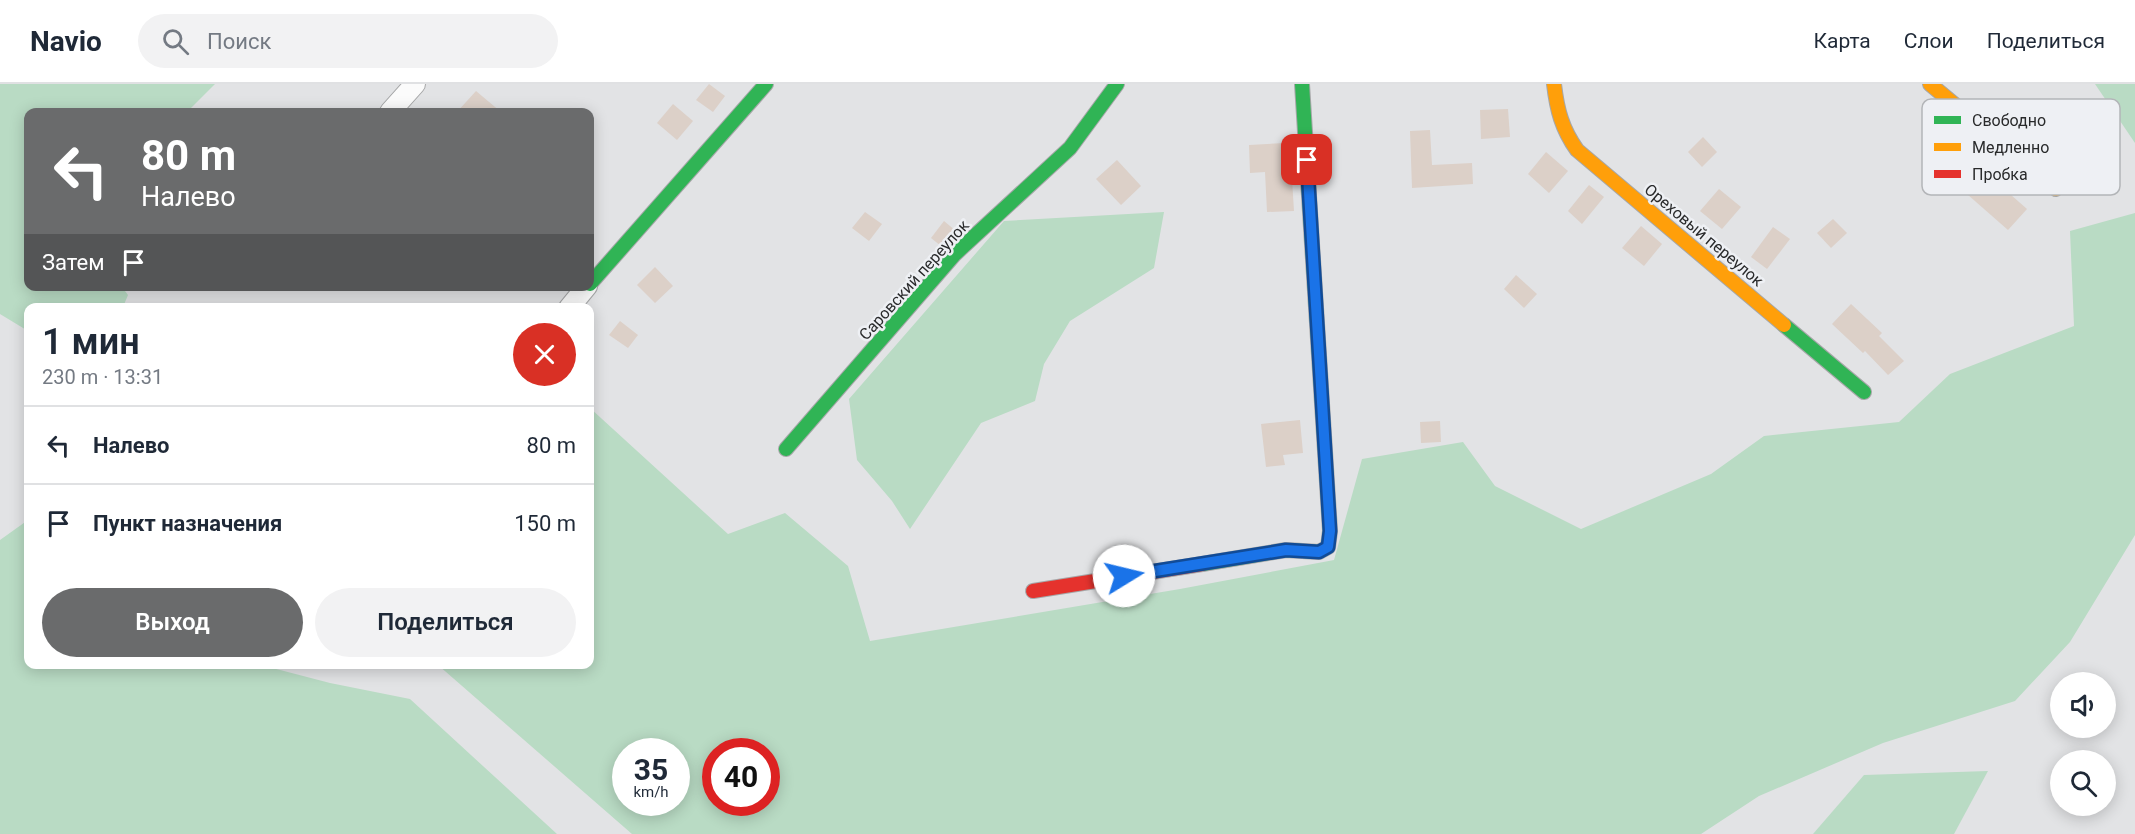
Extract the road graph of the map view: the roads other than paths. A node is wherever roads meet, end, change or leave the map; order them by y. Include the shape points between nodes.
1 (415, 84) edge
2 (766, 84) edge
3 (1117, 84) edge
4 (1302, 84) edge
5 (1554, 84) edge
6 (1930, 84) edge
7 (1948, 99) edge
8 (394, 108) edge
9 (594, 278) edge
10 (583, 291) edge
11 (573, 303) edge
12 (1864, 392) dead end
13 (786, 449) dead end
14 (1033, 591) dead end

1 - 8 street
2 - 9 street
3 - 13 street, Саровский переулок via 1070,148 955,254
4 - 14 street via 1324,417 1328,547 1319,552 1286,550
5 - 12 street, Ореховый переулок via 1564,133 1577,150
6 - 7 street
10 - 11 street

